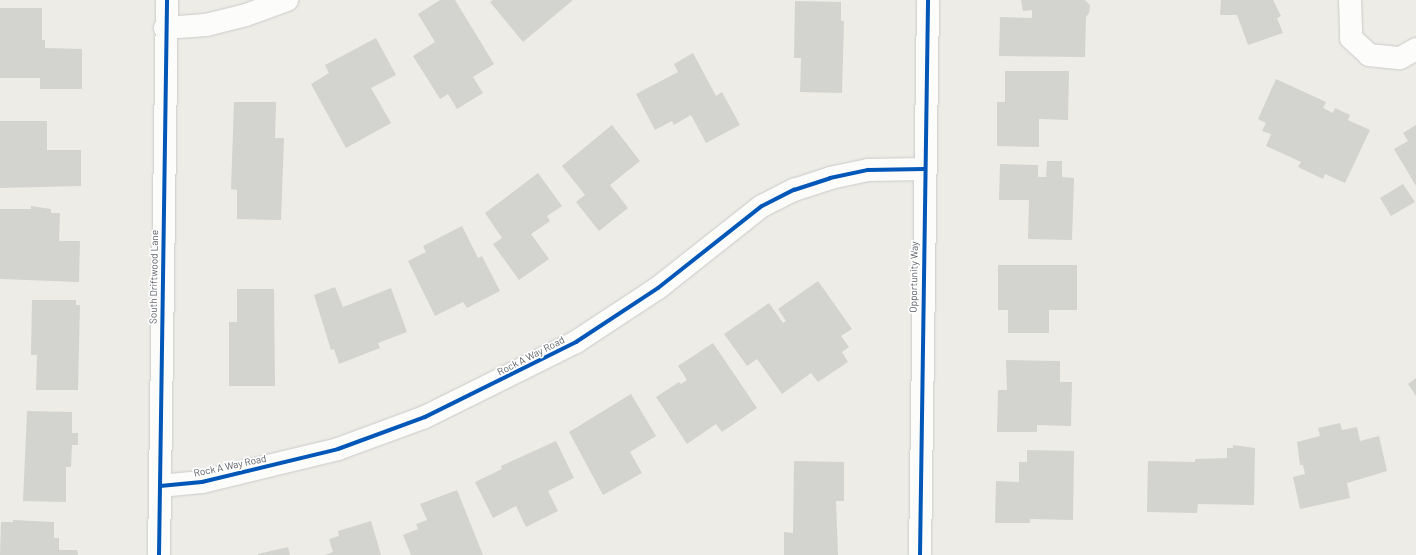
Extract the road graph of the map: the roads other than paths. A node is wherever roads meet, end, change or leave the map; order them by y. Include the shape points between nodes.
1 (167, 0) edge
2 (286, 0) edge
3 (928, 0) edge
4 (1350, 0) edge
5 (165, 28) junction
6 (1416, 49) edge
7 (924, 169) junction
8 (160, 486) junction
9 (158, 555) edge
10 (920, 555) edge

1 - 5 street, South Driftwood Lane
2 - 5 street via 246,15 206,25
3 - 7 street, Opportunity Way
4 - 6 street via 1351,38 1369,55 1400,58
5 - 8 street, South Driftwood Lane
7 - 8 street, Rock A Way Road via 868,170 830,178 768,203 658,288 576,342 425,417 330,451 202,482
7 - 10 street, Opportunity Way
8 - 9 street, South Driftwood Lane

